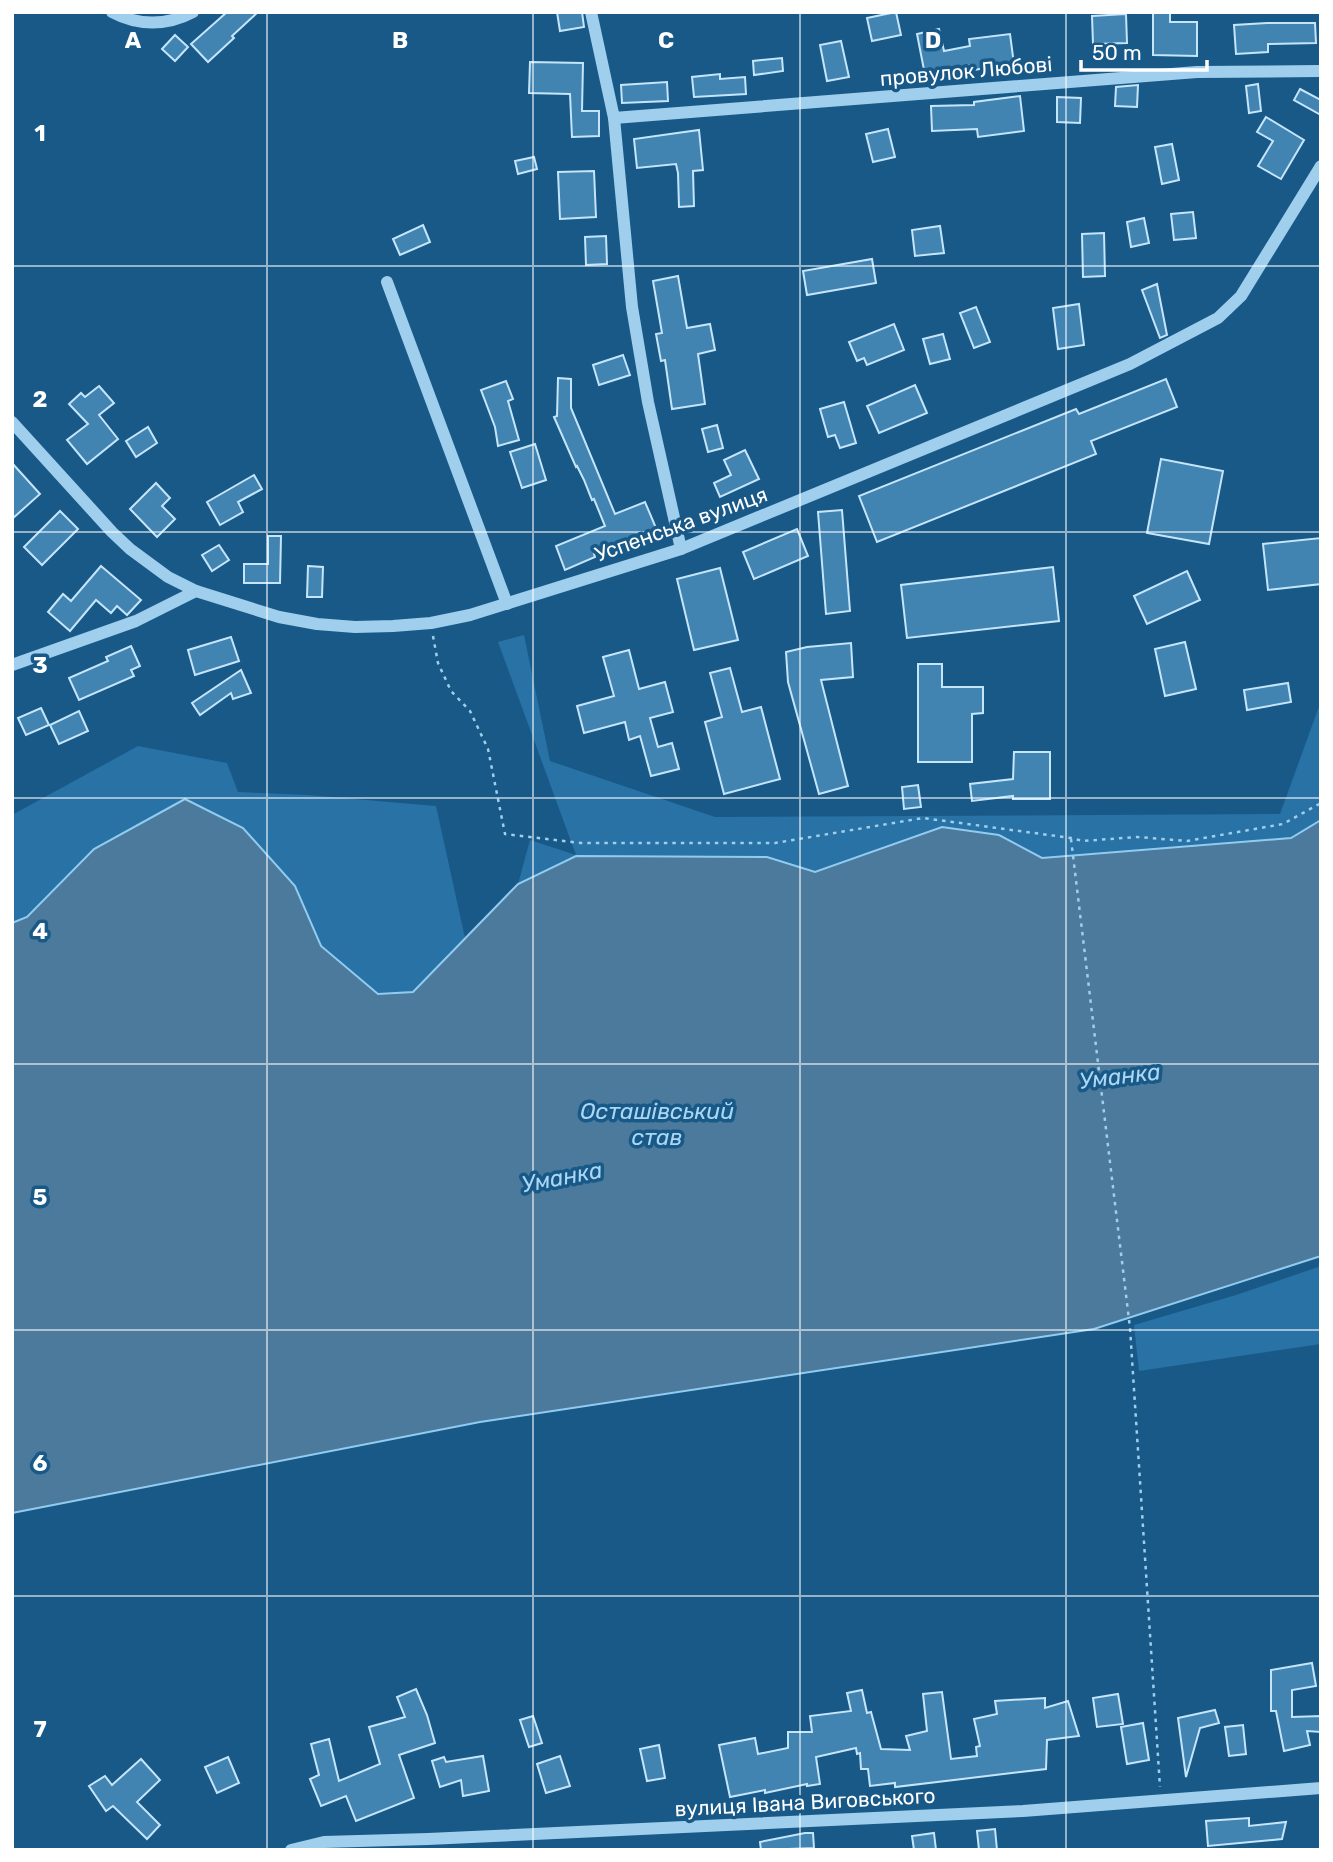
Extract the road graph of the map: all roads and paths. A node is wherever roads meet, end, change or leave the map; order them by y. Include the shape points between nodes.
1 (112, 12) edge
2 (193, 12) edge
3 (591, 12) edge
4 (1321, 71) edge
5 (614, 118) junction
6 (1321, 166) edge
7 (387, 282) dead end
8 (12, 422) edge
9 (681, 549) junction
10 (197, 591) junction
11 (507, 604) junction
12 (431, 622) junction
13 (12, 665) edge
14 (1321, 803) edge
15 (1071, 838) junction
16 (1321, 1788) edge
17 (1161, 1801) junction
18 (366, 1845) edge
19 (290, 1850) edge

1 - 2 street via 153,23
3 - 5 street
4 - 5 street, провулок Любові via 1197,72
5 - 9 street via 632,307
6 - 9 street, Успенська вулиця via 1241,296 1219,318 1130,364
7 - 11 street
8 - 10 street, Успенська вулиця via 121,541 168,577
9 - 11 street, Успенська вулиця
10 - 12 street, Успенська вулиця via 317,624 380,627
10 - 13 street via 136,621
11 - 12 street, Успенська вулиця
12 - 15 path via 438,663 451,691 470,711 488,749 505,834 581,843 775,843 923,818
14 - 15 path via 1283,824 1187,841
15 - 17 path via 1130,1328
16 - 17 street, вулиця Івана Виговського
17 - 18 street, вулиця Івана Виговського
18 - 19 street, вулиця Івана Виговського via 324,1842

